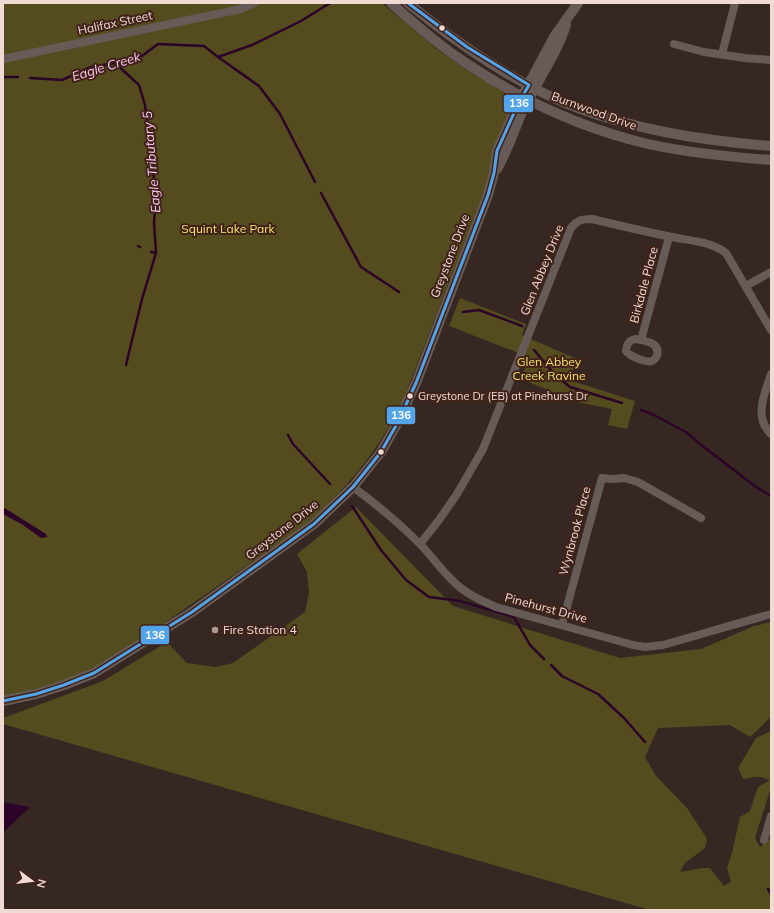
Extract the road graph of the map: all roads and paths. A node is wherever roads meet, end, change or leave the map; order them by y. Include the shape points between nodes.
1 (254, 3) edge
2 (391, 3) edge
3 (408, 3) edge
4 (578, 3) edge
5 (735, 3) edge
6 (674, 44) dead end
7 (722, 54) junction
8 (3, 59) edge
9 (771, 60) edge
10 (532, 87) junction
11 (525, 99) junction
12 (771, 146) edge
13 (771, 160) edge
14 (669, 237) junction
15 (771, 272) edge
16 (746, 286) junction
17 (771, 330) edge
18 (641, 340) dead end
19 (771, 374) edge
20 (771, 434) edge
21 (353, 487) junction
22 (701, 518) dead end
23 (420, 544) junction
24 (771, 614) edge
25 (562, 625) junction
26 (3, 701) edge
27 (771, 816) edge
28 (764, 840) dead end

1 - 8 street, Halifax Street via 241,8
2 - 11 street, Burnwood Drive via 462,61
3 - 10 street, Burnwood Drive via 443,31
4 - 10 street, Greystone Drive via 554,37
5 - 7 street
6 - 7 street
7 - 9 street
10 - 11 street, Greystone Drive
10 - 12 street, Burnwood Drive via 578,108 643,128 706,140
11 - 13 street, Burnwood Drive via 569,118 648,144 702,154
11 - 21 street, Greystone Drive via 503,158 494,173 488,195 416,383 381,452
14 - 16 street, Glen Abbey Drive via 717,247 726,253
14 - 18 street, Birkdale Place
14 - 23 street, Glen Abbey Drive via 592,219 575,222 483,449 457,494
15 - 16 street
16 - 17 street, Glen Abbey Drive
19 - 20 street via 761,416
21 - 23 street, Pinehurst Drive
21 - 26 street, Greystone Drive via 314,524 192,612 94,673 36,694
22 - 25 street, Wynbrook Place via 638,482 624,478 602,478
23 - 25 street, Pinehurst Drive via 452,581 482,601
24 - 25 street, Pinehurst Drive via 654,647 633,645
27 - 28 street

